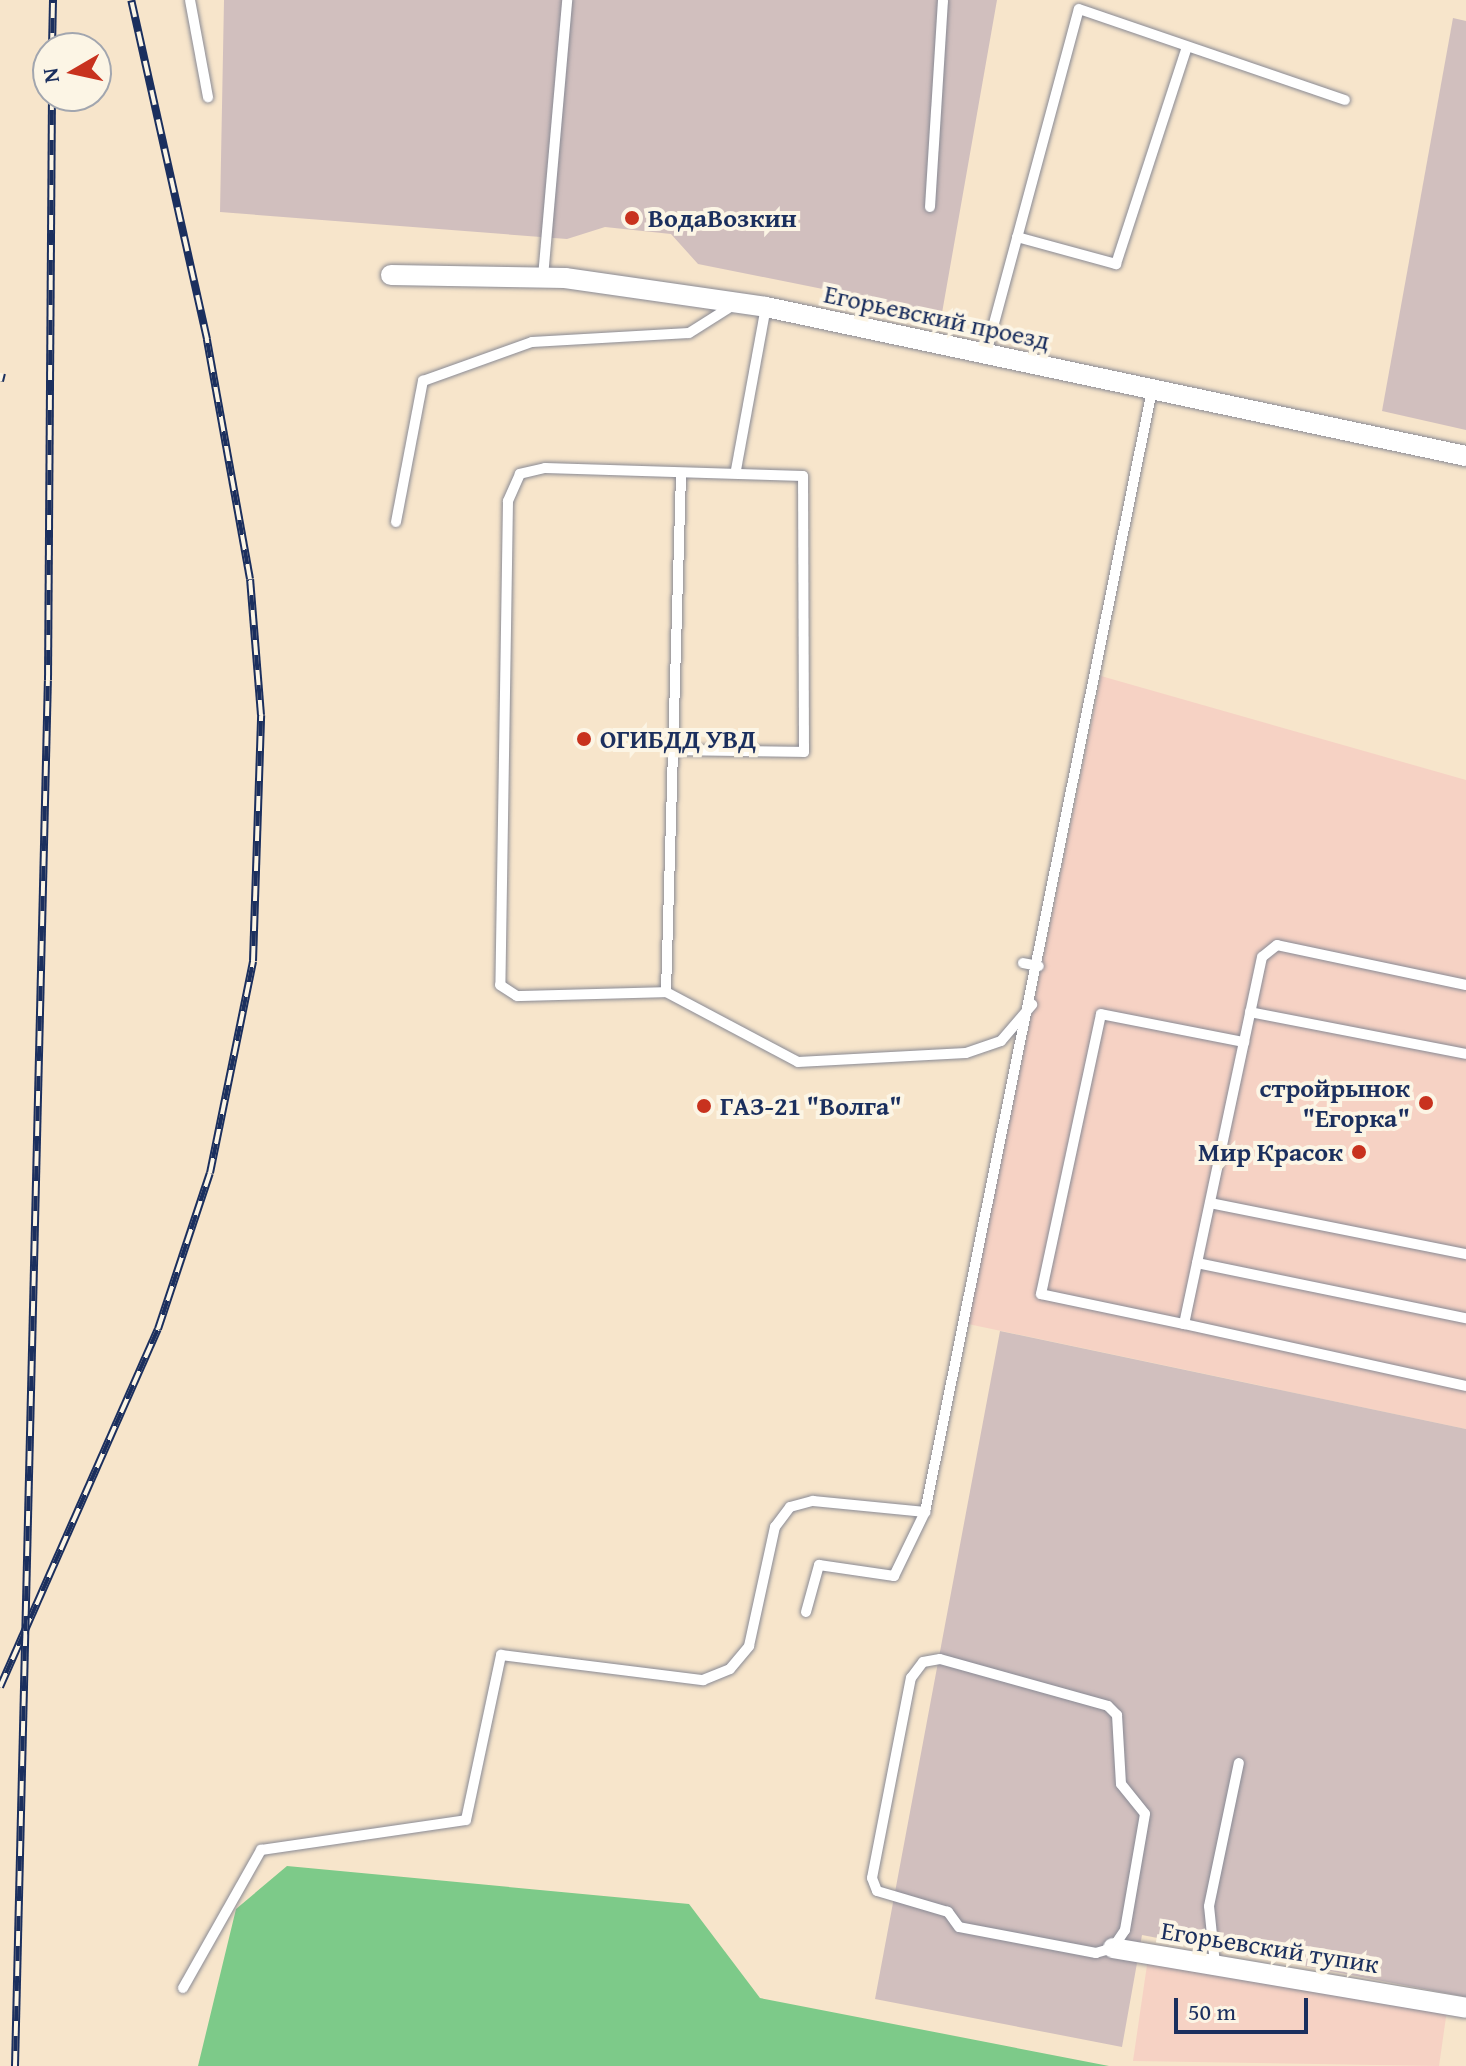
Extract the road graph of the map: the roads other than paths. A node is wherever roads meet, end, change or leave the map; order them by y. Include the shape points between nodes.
1 (190, 0) edge
2 (567, 0) edge
3 (943, 0) edge
4 (1187, 47) junction
5 (208, 97) dead end
6 (1345, 100) dead end
7 (930, 207) dead end
8 (1017, 237) junction
9 (391, 275) dead end
10 (543, 277) junction
11 (736, 303) junction
12 (766, 307) junction
13 (986, 353) junction
14 (1152, 390) junction
15 (1466, 456) edge
16 (736, 470) junction
17 (681, 475) junction
18 (396, 522) dead end
19 (674, 750) junction
20 (1023, 963) dead end
21 (1039, 966) junction
22 (1466, 985) edge
23 (666, 992) junction
24 (1032, 1005) junction
25 (1250, 1012) junction
26 (1244, 1042) junction
27 (1466, 1054) edge
28 (1210, 1203) junction
29 (1466, 1254) edge
30 (1197, 1263) junction
31 (1466, 1318) edge
32 (1184, 1324) junction
33 (1466, 1386) edge
34 (925, 1512) junction
35 (806, 1612) dead end
36 (1239, 1763) dead end
37 (1113, 1948) junction
38 (1215, 1964) junction
39 (183, 1988) dead end
40 (1466, 2008) edge

1 - 5 lane
2 - 10 lane
3 - 7 lane
4 - 6 lane
4 - 8 lane via 1116,264
4 - 8 lane via 1079,9
8 - 13 lane
9 - 10 street, Егорьевский проезд
10 - 11 street, Егорьевский проезд
11 - 12 street, Егорьевский проезд
11 - 18 lane via 689,333 532,342 423,381
12 - 13 street, Егорьевский проезд
12 - 16 lane
13 - 14 street, Егорьевский проезд
14 - 15 street, Егорьевский проезд
14 - 21 lane via 1080,720
16 - 17 lane
16 - 19 lane via 803,476 804,752
17 - 19 lane
17 - 23 lane via 545,468 520,474 508,501 500,985 517,996
19 - 23 lane
20 - 21 lane
21 - 24 lane
22 - 25 lane via 1277,945 1262,957
23 - 24 lane via 798,1062 966,1053 1001,1041
24 - 34 lane
25 - 26 lane
25 - 27 lane
26 - 28 lane
26 - 32 lane via 1101,1014 1041,1294
28 - 29 lane
28 - 30 lane
30 - 31 lane
30 - 32 lane
32 - 33 lane
34 - 35 lane via 894,1576 819,1565
34 - 39 lane via 813,1501 790,1507 775,1527 749,1646 730,1669 703,1680 501,1655 466,1820 261,1850
36 - 38 lane via 1209,1906
37 - 37 lane via 1096,1953 959,1927 948,1912 877,1891 872,1878 911,1678 923,1662 940,1659 1108,1706 1117,1715 1121,1784 1145,1814 1125,1930
37 - 38 street, Егорьевский тупик
38 - 40 street, Егорьевский тупик

